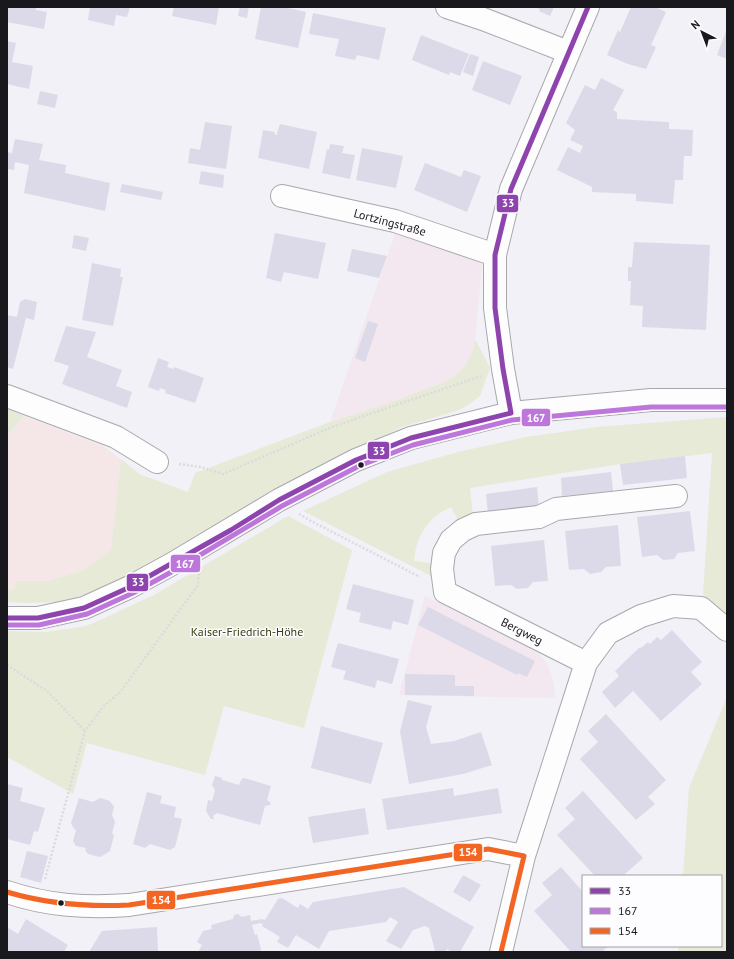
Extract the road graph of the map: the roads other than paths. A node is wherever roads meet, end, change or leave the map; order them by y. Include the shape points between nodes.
1 (447, 7) edge
2 (588, 7) edge
3 (568, 52) junction
4 (282, 196) dead end
5 (495, 255) junction
6 (7, 396) edge
7 (727, 400) edge
8 (511, 413) junction
9 (157, 462) road end
10 (676, 496) dead end
11 (7, 618) edge
12 (727, 630) edge
13 (586, 663) junction
14 (524, 856) junction
15 (7, 892) edge
16 (501, 952) edge

1 - 3 street
2 - 3 street
3 - 5 street via 511,189
4 - 5 street, Lortzingstraße via 395,221
5 - 8 street via 495,308 502,369
6 - 9 street via 75,428 116,437
7 - 8 street via 651,400
8 - 11 street via 411,438 356,460 279,500 130,587 84,608 38,618
10 - 13 street, Bergweg via 556,509 539,517 476,524 450,540 444,553 442,569 445,592
12 - 13 street via 701,608 673,606 642,616 608,633
13 - 14 street
14 - 15 street via 488,849 99,908 39,901
14 - 16 street

